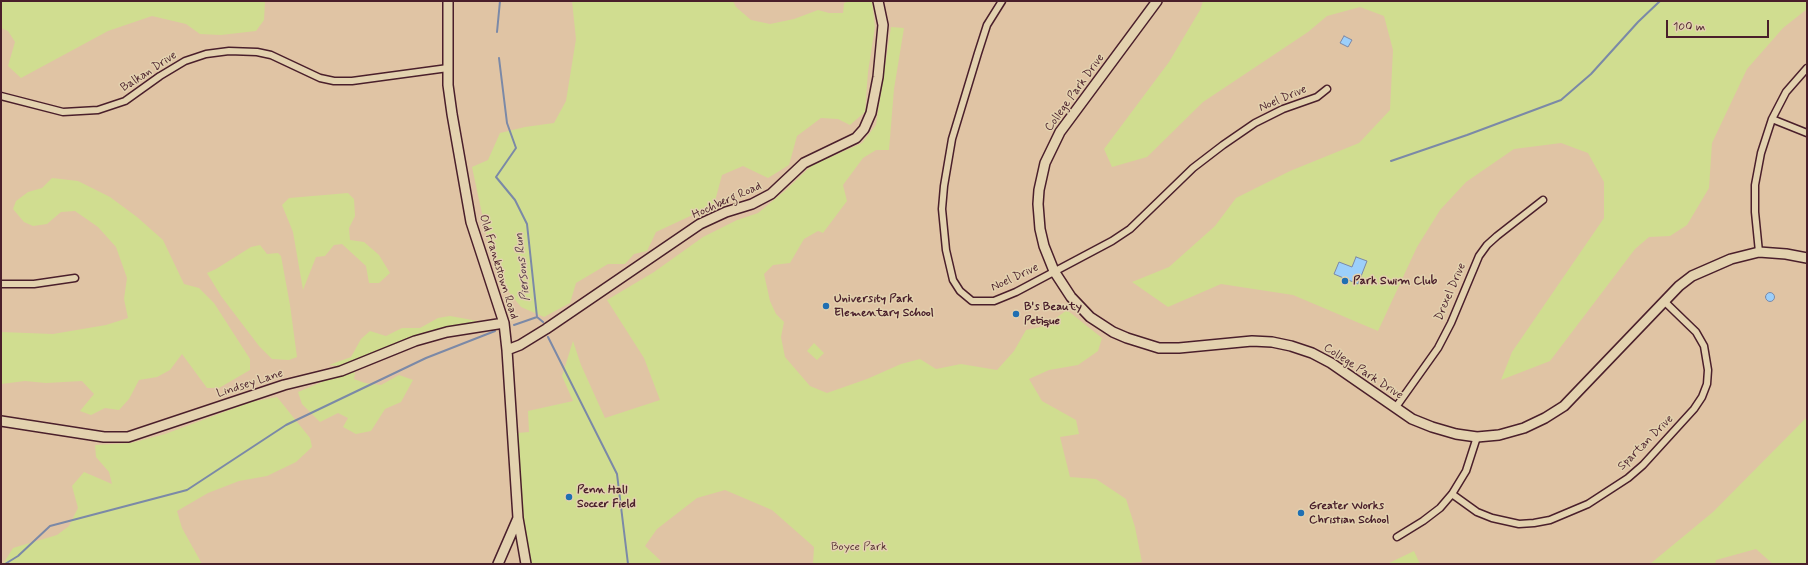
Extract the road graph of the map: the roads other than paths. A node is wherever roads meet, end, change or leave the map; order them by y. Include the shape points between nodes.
1 (448, 1) edge
2 (878, 1) edge
3 (1002, 1) edge
4 (1157, 1) edge
5 (448, 68) junction
6 (1807, 68) edge
7 (1327, 89) dead end
8 (1, 96) edge
9 (1772, 120) junction
10 (1807, 133) edge
11 (1543, 200) dead end
12 (1759, 252) junction
13 (1807, 258) edge
14 (1054, 271) junction
15 (75, 278) dead end
16 (1, 284) edge
17 (1665, 302) junction
18 (504, 323) junction
19 (507, 350) junction
20 (1396, 407) junction
21 (1, 421) edge
22 (1477, 437) junction
23 (1452, 494) junction
24 (518, 518) junction
25 (1397, 537) dead end
26 (498, 564) edge
27 (526, 564) edge

1 - 5 street, Old Frankstown Road
2 - 19 street, Hochberg Road via 883,25 878,77 871,113 864,129 856,138 804,162 771,194 700,224 546,329
3 - 14 street, Noel Drive via 987,25 952,139 943,202 946,250 953,280 960,291 972,301 994,301
4 - 14 street, College Park Drive via 1076,109 1049,153 1041,177 1038,204 1044,246
5 - 8 street, Balkan Drive via 352,81 334,81 320,78 271,55 229,51 206,54 185,61 125,101 98,110 63,112
5 - 18 street, Old Frankstown Road via 452,114 471,222
6 - 9 street via 1786,92
7 - 14 street, Noel Drive via 1317,97 1254,123 1193,168 1130,229
9 - 10 street
9 - 12 street via 1761,153 1755,184
11 - 20 street, Drexel Drive via 1497,236 1479,256 1438,348
12 - 13 street, College Park Drive
12 - 17 street, College Park Drive via 1731,258 1692,276
14 - 20 street, College Park Drive via 1071,297 1090,317 1127,338 1159,348 1252,341 1291,346 1331,363
15 - 16 street via 34,284
17 - 22 street, College Park Drive via 1564,406 1524,428 1499,435
17 - 23 street, Spartan Drive via 1696,332 1704,346 1707,357 1707,384 1694,409 1643,465 1588,504 1556,518 1534,523 1519,524 1492,518 1477,512
18 - 19 street, Old Frankstown Road
18 - 21 street, Lindsey Lane via 447,332 415,341 341,371 284,385 128,437 104,437
19 - 24 street, Old Frankstown Road
20 - 22 street, College Park Drive via 1412,419 1432,427
22 - 23 street via 1466,471
23 - 25 street via 1440,508
24 - 26 street
24 - 27 street, Old Frankstown Road

